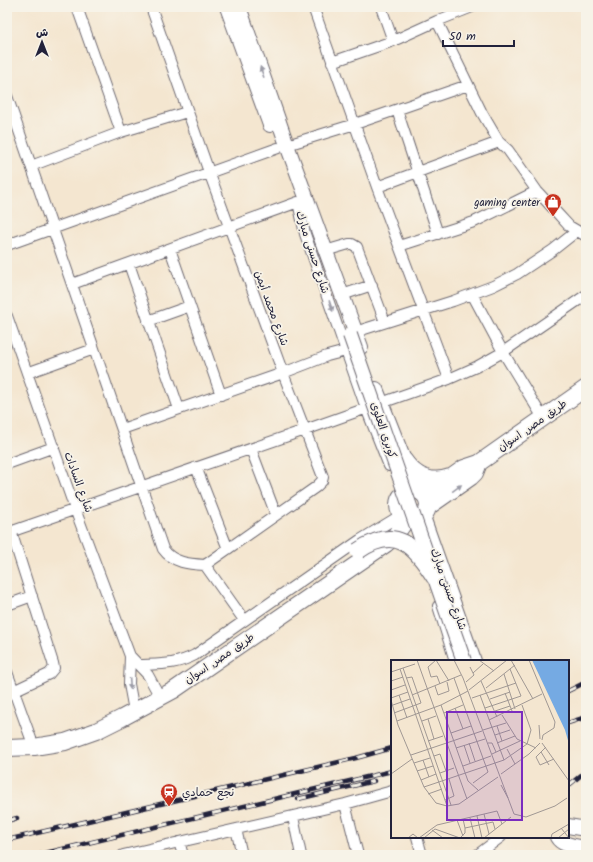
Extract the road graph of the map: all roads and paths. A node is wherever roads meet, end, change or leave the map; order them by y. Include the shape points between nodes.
1 (77, 7) edge
2 (151, 7) edge
3 (227, 7) edge
4 (239, 7) edge
5 (313, 7) edge
6 (381, 7) edge
7 (472, 7) edge
8 (437, 21) junction
9 (393, 41) junction
10 (332, 62) junction
11 (468, 85) junction
12 (7, 96) edge
13 (397, 110) junction
14 (187, 112) junction
15 (355, 124) junction
16 (121, 132) junction
17 (499, 142) junction
18 (282, 147) junction
19 (31, 166) junction
20 (208, 172) junction
21 (418, 172) junction
22 (376, 188) junction
23 (537, 191) junction
24 (298, 202) junction
25 (53, 228) junction
26 (229, 228) junction
27 (577, 231) junction
28 (438, 234) junction
29 (586, 236) edge
30 (7, 245) edge
31 (399, 246) junction
32 (170, 249) junction
33 (325, 251) junction
34 (129, 264) junction
35 (72, 284) junction
36 (372, 285) junction
37 (472, 294) junction
38 (586, 294) edge
39 (342, 295) junction
40 (190, 306) junction
41 (423, 309) junction
42 (7, 316) edge
43 (148, 320) junction
44 (385, 322) junction
45 (353, 334) junction
46 (94, 349) junction
47 (346, 351) junction
48 (503, 352) junction
49 (27, 373) junction
50 (283, 373) junction
51 (449, 379) junction
52 (586, 388) edge
53 (221, 395) junction
54 (381, 403) junction
55 (366, 408) junction
56 (179, 409) junction
57 (542, 418) junction
58 (122, 429) junction
59 (305, 430) junction
60 (54, 448) junction
61 (251, 449) junction
62 (404, 460) junction
63 (479, 463) junction
64 (7, 464) edge
65 (196, 467) junction
66 (453, 476) junction
67 (142, 486) junction
68 (414, 508) junction
69 (75, 509) junction
70 (276, 515) junction
71 (9, 532) edge
72 (228, 549) junction
73 (204, 565) junction
74 (435, 578) junction
75 (32, 596) junction
76 (7, 605) edge
77 (244, 620) junction
78 (130, 656) junction
79 (455, 660) edge
80 (464, 660) edge
81 (474, 660) edge
82 (140, 665) junction
83 (7, 672) edge
84 (174, 690) junction
85 (11, 693) edge
86 (160, 697) junction
87 (134, 711) junction
88 (34, 747) junction
89 (7, 748) edge
90 (391, 791) edge
91 (345, 804) junction
92 (293, 817) junction
93 (569, 826) edge
94 (236, 829) junction
95 (586, 829) edge
96 (569, 834) edge
97 (586, 837) edge
98 (417, 838) edge
99 (500, 838) edge
100 (558, 838) edge
101 (179, 842) junction
102 (586, 848) edge
103 (125, 855) edge
104 (183, 855) edge
105 (242, 855) edge
106 (301, 855) edge
107 (358, 855) edge
108 (422, 855) edge
109 (478, 855) edge

1 - 16 street
2 - 14 street, شارع محمد أيمن
3 - 18 main road, شارع حسنى مبارك
18 -> 4 main road, شارع حسنى مبارك
5 - 10 street
6 - 9 street
7 - 8 street
8 - 9 street
8 - 11 street
9 - 10 street
10 - 15 street
11 - 13 street
11 - 17 street
12 - 19 street
13 - 15 street
13 - 21 street
14 - 16 street
14 - 20 street, شارع محمد أيمن
15 - 18 street
15 - 22 street
16 - 19 street
17 - 21 street
17 - 23 street via 508,150
18 - 20 street
18 - 24 main road, شارع حسنى مبارك
18 - 33 main road, شارع حسنى مبارك
19 - 25 street
20 - 25 street
20 - 26 street, شارع محمد أيمن
21 - 22 street
21 - 28 street
22 - 31 street
23 - 27 street
23 - 28 street via 474,222
24 - 26 street
24 - 45 main road, كوبرى العلوى
24 -> 47 street, شارع حسنى مبارك via 305,234
25 - 30 street
25 - 35 street
26 - 32 street
26 - 50 street, شارع محمد أيمن
27 - 29 street
27 - 37 street via 517,274
28 - 31 street
31 - 41 street
32 - 34 street
32 - 40 street
33 - 36 street via 349,244 355,245
33 - 39 main road, شارع حسنى مبارك
34 - 35 street
34 - 43 street
35 - 46 street
36 - 39 street
36 - 44 street
37 - 41 street
37 - 48 street
38 - 48 street
39 - 45 main road, شارع حسنى مبارك
40 - 43 street
40 - 53 street
41 - 44 street
41 - 51 street
42 - 49 street, شارع السادات
43 - 56 street
44 - 45 street
45 - 54 main road, شارع حسنى مبارك
45 - 74 main road, كوبرى العلوى, bridge
46 - 49 street
46 - 58 street
47 - 50 street
47 - 55 street, شارع حسنى مبارك
48 - 51 street
48 - 57 street
49 - 60 street, شارع السادات
50 - 53 street
50 - 59 street, شارع محمد أيمن
51 - 54 street
52 - 57 main road, طريق مصر, اسوان
53 - 56 street
54 - 55 street
54 - 62 main road, شارع حسنى مبارك
55 - 59 street
55 - 68 street, شارع حسنى مبارك
56 - 58 street
57 - 63 main road, طريق مصر, اسوان
58 - 67 street
59 - 61 street
59 - 70 street, شارع محمد أيمن via 322,472 322,481
60 - 64 street
60 - 69 street, شارع السادات
61 - 65 street
61 - 70 street
62 - 66 main road via 409,468 425,479 435,480
62 - 68 main road, شارع حسنى مبارك
63 - 66 main road, طريق مصر, اسوان via 464,468
68 -> 63 main road, طريق مصر, اسوان via 471,478
65 - 67 street
65 - 72 street
66 - 68 main road, طريق مصر, اسوان
67 - 69 street
67 - 73 street via 167,555 180,562
68 - 77 street via 360,540
68 - 79 street, شارع حسنى مبارك
68 - 81 main road, شارع حسنى مبارك
68 - 84 main road, طريق مصر, اسوان via 402,528 386,544
69 - 71 street
69 - 78 street, شارع السادات
70 - 72 street, شارع محمد أيمن
71 - 75 street
72 - 73 street, شارع محمد أيمن
73 - 77 street
74 - 80 main road, كوبرى العلوى, bridge
74 - 84 main road, bridge via 418,553 403,542 375,541 200,663
75 - 76 street
75 - 85 street via 54,668 49,674
77 - 82 street via 195,655 182,661
78 - 82 street, شارع السادات
78 -> 87 street, شارع السادات via 129,684
82 - 86 street, شارع السادات
83 - 85 street
84 - 86 main road, طريق مصر, اسوان
85 - 88 street
86 - 87 main road, طريق مصر, اسوان
87 - 88 main road, طريق مصر, اسوان via 96,732 66,742
88 - 89 main road, طريق مصر, اسوان
90 - 91 street
91 - 92 street
91 - 107 street
92 - 94 street
92 - 106 street
93 - 95 main road
94 - 101 street
94 - 105 street
96 - 97 main road
98 - 108 street
99 - 109 street
100 - 102 main road via 564,844
101 - 103 street
101 - 104 street

